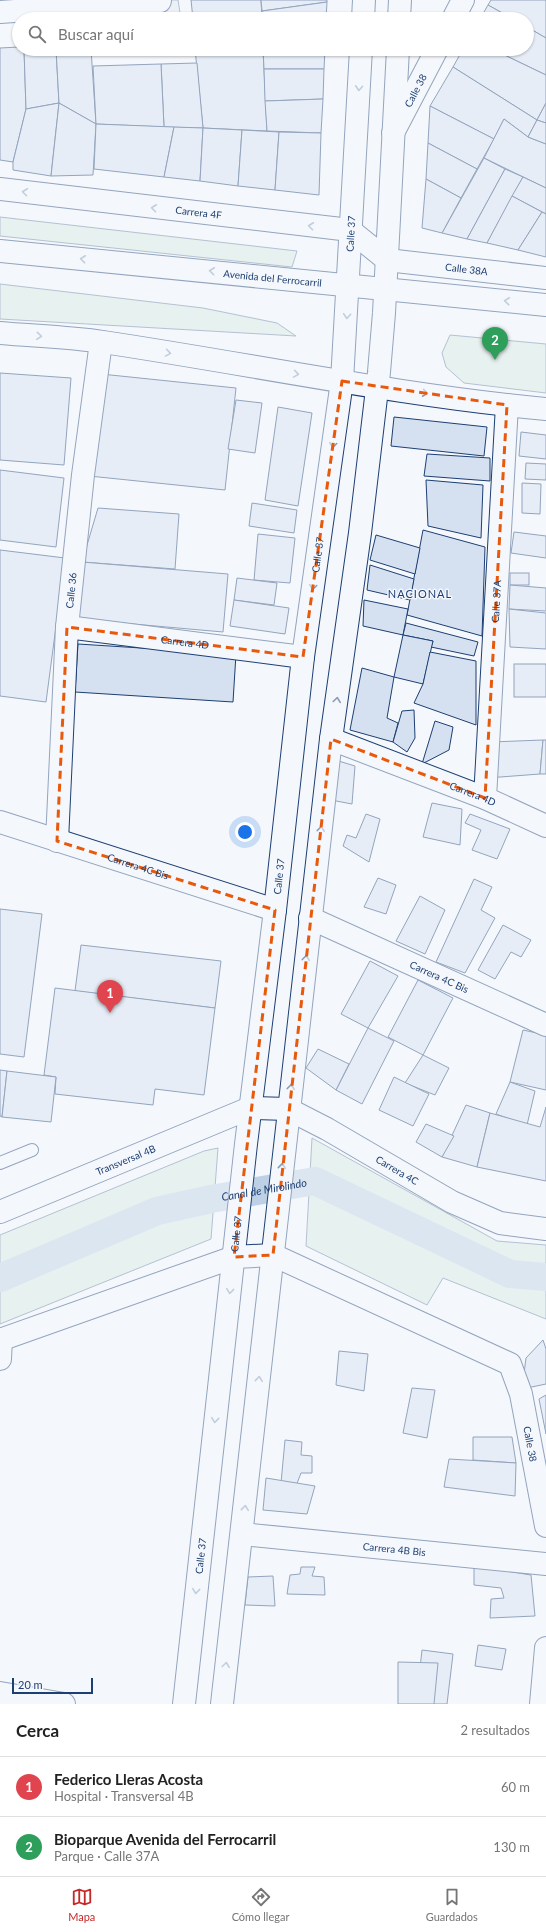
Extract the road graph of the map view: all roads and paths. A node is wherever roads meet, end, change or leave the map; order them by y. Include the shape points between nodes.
1 (364, 0) edge
2 (400, 0) edge
3 (463, 0) edge
4 (160, 1) dead end
5 (0, 12) edge
6 (363, 12) edge
7 (399, 12) edge
8 (457, 12) edge
9 (361, 56) edge
10 (398, 56) edge
11 (433, 56) edge
12 (393, 132) junction
13 (0, 189) edge
14 (350, 230) junction
15 (0, 251) edge
16 (387, 260) junction
17 (546, 278) edge
18 (348, 285) junction
19 (386, 288) junction
20 (546, 305) edge
21 (0, 333) edge
22 (101, 342) junction
23 (342, 381) junction
24 (378, 386) junction
25 (507, 405) junction
26 (546, 409) edge
27 (67, 628) junction
28 (303, 657) junction
29 (331, 739) junction
30 (485, 798) junction
31 (0, 822) edge
32 (546, 826) edge
33 (57, 841) junction
34 (275, 910) junction
35 (310, 918) junction
36 (546, 1025) edge
37 (250, 1108) junction
38 (288, 1109) junction
39 (32, 1150) dead end
40 (0, 1163) edge
41 (0, 1212) edge
42 (546, 1229) edge
43 (235, 1248) junction
44 (273, 1255) junction
45 (0, 1346) edge
46 (546, 1526) edge
47 (242, 1534) junction
48 (546, 1564) edge
49 (546, 1648) edge
50 (0, 1694) edge
51 (64, 1704) edge
52 (184, 1704) edge
53 (222, 1704) edge
54 (541, 1704) edge

1 - 6 street
2 - 7 street
3 - 8 street
4 - 5 street
9 -> 14 street, Calle 37
10 - 12 street
11 - 12 street, Calle 38
12 - 16 street
14 -> 13 street, Carrera 4F
14 - 16 street
14 - 18 street, Calle 37
14 - 19 street
18 -> 15 street, Avenida del Ferrocarril
16 - 17 street, Calle 38A
16 - 19 street
18 - 19 street, Avenida del Ferrocarril
18 -> 23 street, Calle 37
20 -> 19 street, Avenida del Ferrocarril
19 - 24 street
21 -> 22 street
22 -> 23 street
22 - 27 street, Calle 36 via 83,475
23 - 24 street
23 -> 28 street, Calle 37
24 -> 25 street
29 -> 24 street
25 - 26 street
25 - 30 street, Calle 37A
27 - 28 street, Carrera 4D
27 - 33 street, Calle 36
28 - 34 street, Calle 37
29 - 30 street, Carrera 4D
35 -> 29 street
30 - 32 street, Carrera 4D
31 - 33 street, Carrera 4C Bis
33 - 34 street, Carrera 4C Bis
34 - 37 street, Calle 37
35 - 36 street, Carrera 4C Bis
38 -> 35 street
37 - 38 street, Carrera 4C
37 - 41 street, Transversal 4B
37 - 43 street, Calle 37
38 - 42 street, Carrera 4C via 452,1202 500,1223
44 -> 38 street
39 - 40 lane
43 - 44 street
43 - 45 street
43 -> 52 street, Calle 37
44 - 46 street, Calle 38 via 510,1364 521,1394
47 -> 44 street
47 - 48 street, Carrera 4B Bis
53 -> 47 street
49 - 54 street
50 - 51 street

